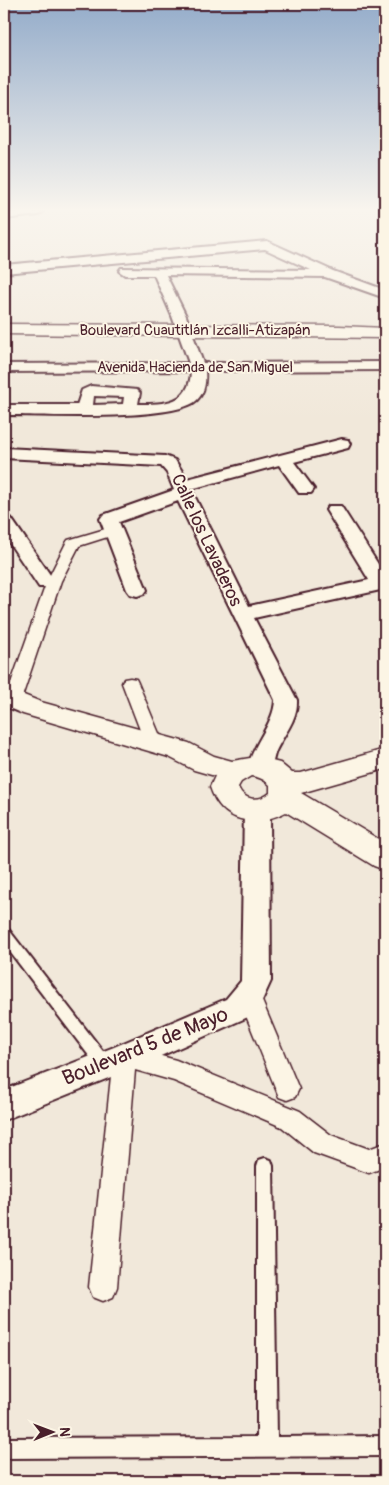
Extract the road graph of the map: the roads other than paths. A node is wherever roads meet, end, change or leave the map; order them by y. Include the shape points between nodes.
1 (162, 281) edge
2 (349, 281) edge
3 (385, 294) edge
4 (4, 316) edge
5 (385, 318) edge
6 (182, 323) junction
7 (4, 330) edge
8 (385, 333) edge
9 (385, 366) edge
10 (4, 368) edge
11 (198, 368) junction
12 (4, 410) edge
13 (342, 444) dead end
14 (4, 453) edge
15 (283, 459) junction
16 (305, 489) dead end
17 (181, 490) junction
18 (335, 510) dead end
19 (4, 522) edge
20 (111, 525) junction
21 (46, 583) dead end
22 (383, 583) edge
23 (137, 590) dead end
24 (242, 614) junction
25 (130, 683) dead end
26 (13, 703) edge
27 (154, 743) junction
28 (385, 759) edge
29 (240, 773) junction
30 (282, 801) junction
31 (385, 858) edge
32 (4, 934) edge
33 (249, 996) junction
34 (114, 1060) junction
35 (287, 1089) dead end
36 (4, 1105) edge
37 (385, 1155) edge
38 (265, 1166) dead end
39 (103, 1287) dead end
40 (266, 1446) junction
41 (385, 1446) edge
42 (4, 1448) edge

1 - 6 street
2 - 3 street
4 - 6 main road, Boulevard Cuautitlán Izcalli-Atizapán
5 - 6 main road, Boulevard Cuautitlán Izcalli-Atizapán via 340,316
6 - 7 main road, Boulevard Cuautitlán Izcalli-Atizapán
6 - 8 main road, Boulevard Cuautitlán Izcalli-Atizapán
6 - 11 street
9 - 11 street, Avenida Hacienda de San Miguel
10 - 11 street, Avenida Hacienda de San Miguel
11 - 12 street via 198,385 191,397 167,407
13 - 15 street
14 - 17 street, Calle los Lavaderos via 165,461 172,465
15 - 16 street
15 - 17 street
17 - 20 street
17 - 24 street, Calle los Lavaderos
18 - 22 street
19 - 21 street
20 - 23 street
20 - 26 street via 73,543 54,581
22 - 24 street
24 - 29 street, Calle los Lavaderos via 288,706 263,753
25 - 27 street
26 - 27 main road
27 - 29 main road
28 - 30 main road via 301,783
29 - 30 main road via 275,773
29 - 30 main road via 224,786 228,799 240,808
30 - 31 main road
30 - 33 street via 256,981
32 - 34 lane
33 - 34 street, Boulevard 5 de Mayo via 237,1008
33 - 35 street
34 - 36 street, Boulevard 5 de Mayo
34 - 37 street via 176,1071 291,1119 324,1144 368,1161
34 - 39 street
38 - 40 lane
40 - 41 lane
40 - 42 lane

